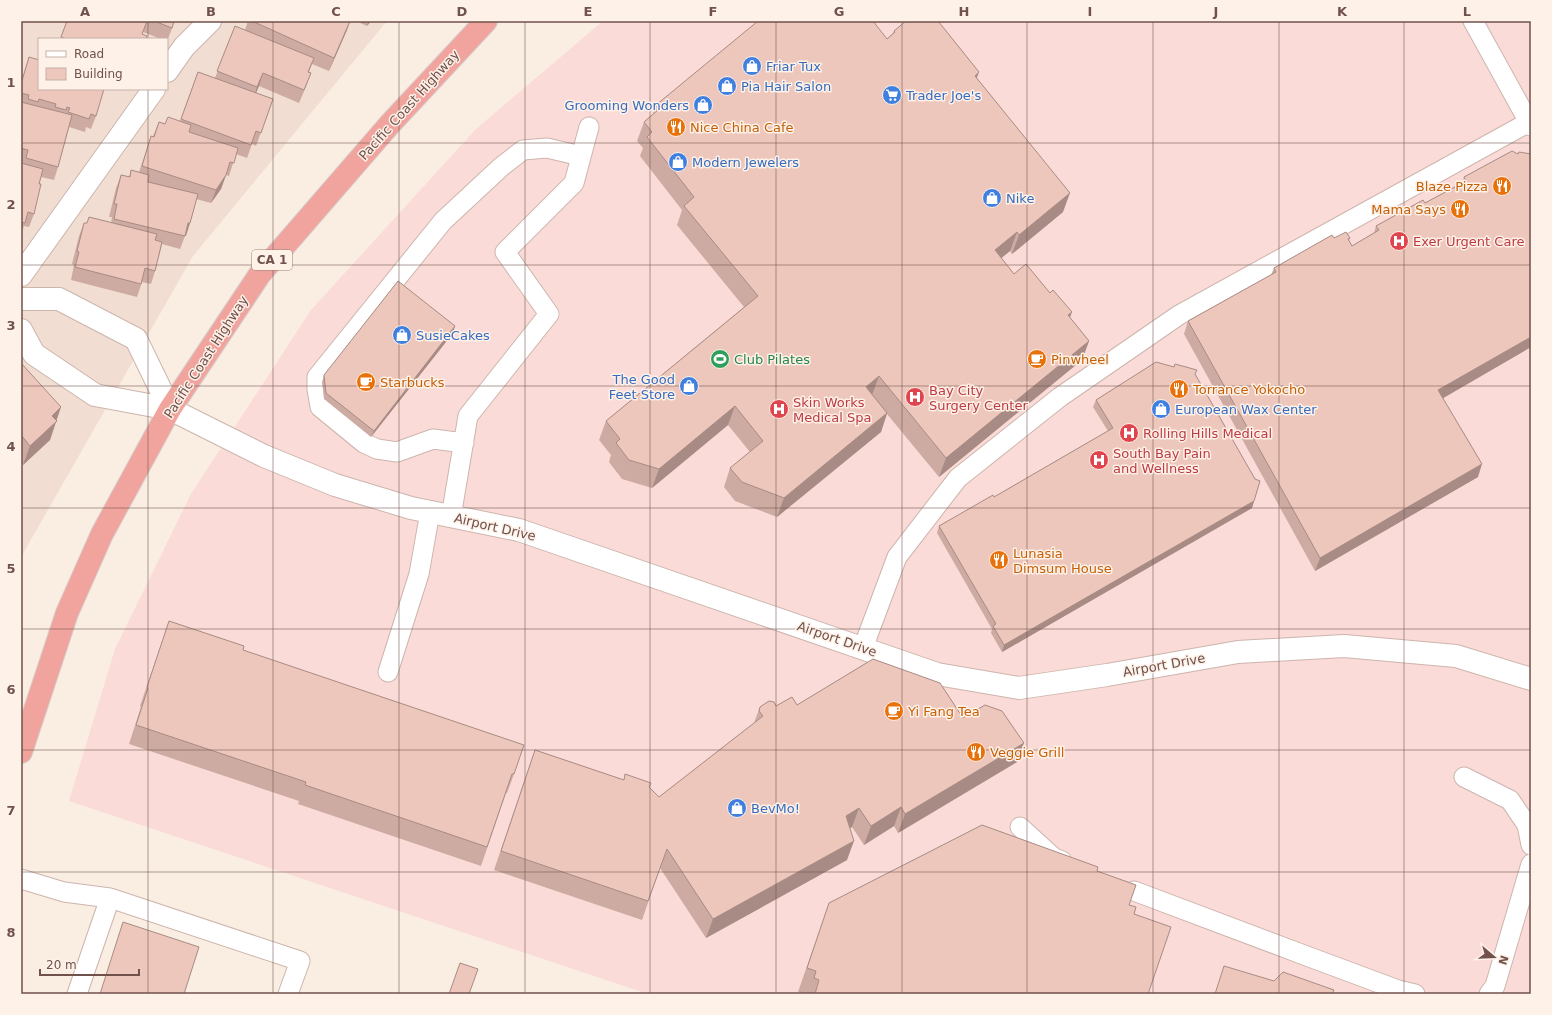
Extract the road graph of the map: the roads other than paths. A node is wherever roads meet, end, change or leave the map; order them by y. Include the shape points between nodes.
1 (210, 21) edge
2 (486, 21) edge
3 (1473, 21) edge
4 (168, 70) edge
5 (153, 90) edge
6 (1530, 123) edge
7 (590, 127) dead end
8 (581, 156) junction
9 (21, 275) edge
10 (21, 299) edge
11 (21, 330) edge
12 (170, 409) junction
13 (464, 443) junction
14 (430, 512) junction
15 (451, 517) junction
16 (863, 648) junction
17 (388, 672) dead end
18 (1531, 679) edge
19 (21, 752) edge
20 (1464, 777) dead end
21 (1020, 827) dead end
22 (1531, 845) edge
23 (1531, 864) edge
24 (1080, 869) edge
25 (21, 879) edge
26 (1134, 892) edge
27 (110, 898) junction
28 (77, 994) edge
29 (288, 994) edge
30 (1414, 994) edge
31 (1489, 994) edge

1 - 4 street via 184,47
2 - 12 highway, Pacific Coast Highway / CA 1 via 390,124 260,274
3 - 6 lane
5 - 9 street
6 - 16 lane via 1179,315 1054,402 958,478 897,557
7 - 8 lane
8 - 13 lane via 574,183 505,252 549,314 468,416
8 - 13 lane via 547,148 523,150 501,167 444,221 317,378 320,407 364,443 377,449 397,452 433,439
10 - 12 street via 58,299 136,339
11 - 12 street, Airport Drive via 34,354 96,395
12 - 14 street, Airport Drive via 264,456 335,485
12 - 19 highway, Pacific Coast Highway / CA 1 via 102,534 67,613
13 - 15 lane
14 - 15 street, Airport Drive
14 - 17 lane via 419,574
15 - 16 street, Airport Drive via 519,530
16 - 18 street, Airport Drive via 937,674 1019,688 1107,676 1238,652 1344,646 1456,656
20 - 22 lane via 1510,800 1527,825
21 - 24 lane via 1054,858
23 - 31 lane via 1495,986
25 - 27 lane via 64,892
26 - 30 lane
27 - 28 lane
27 - 29 lane via 300,961

